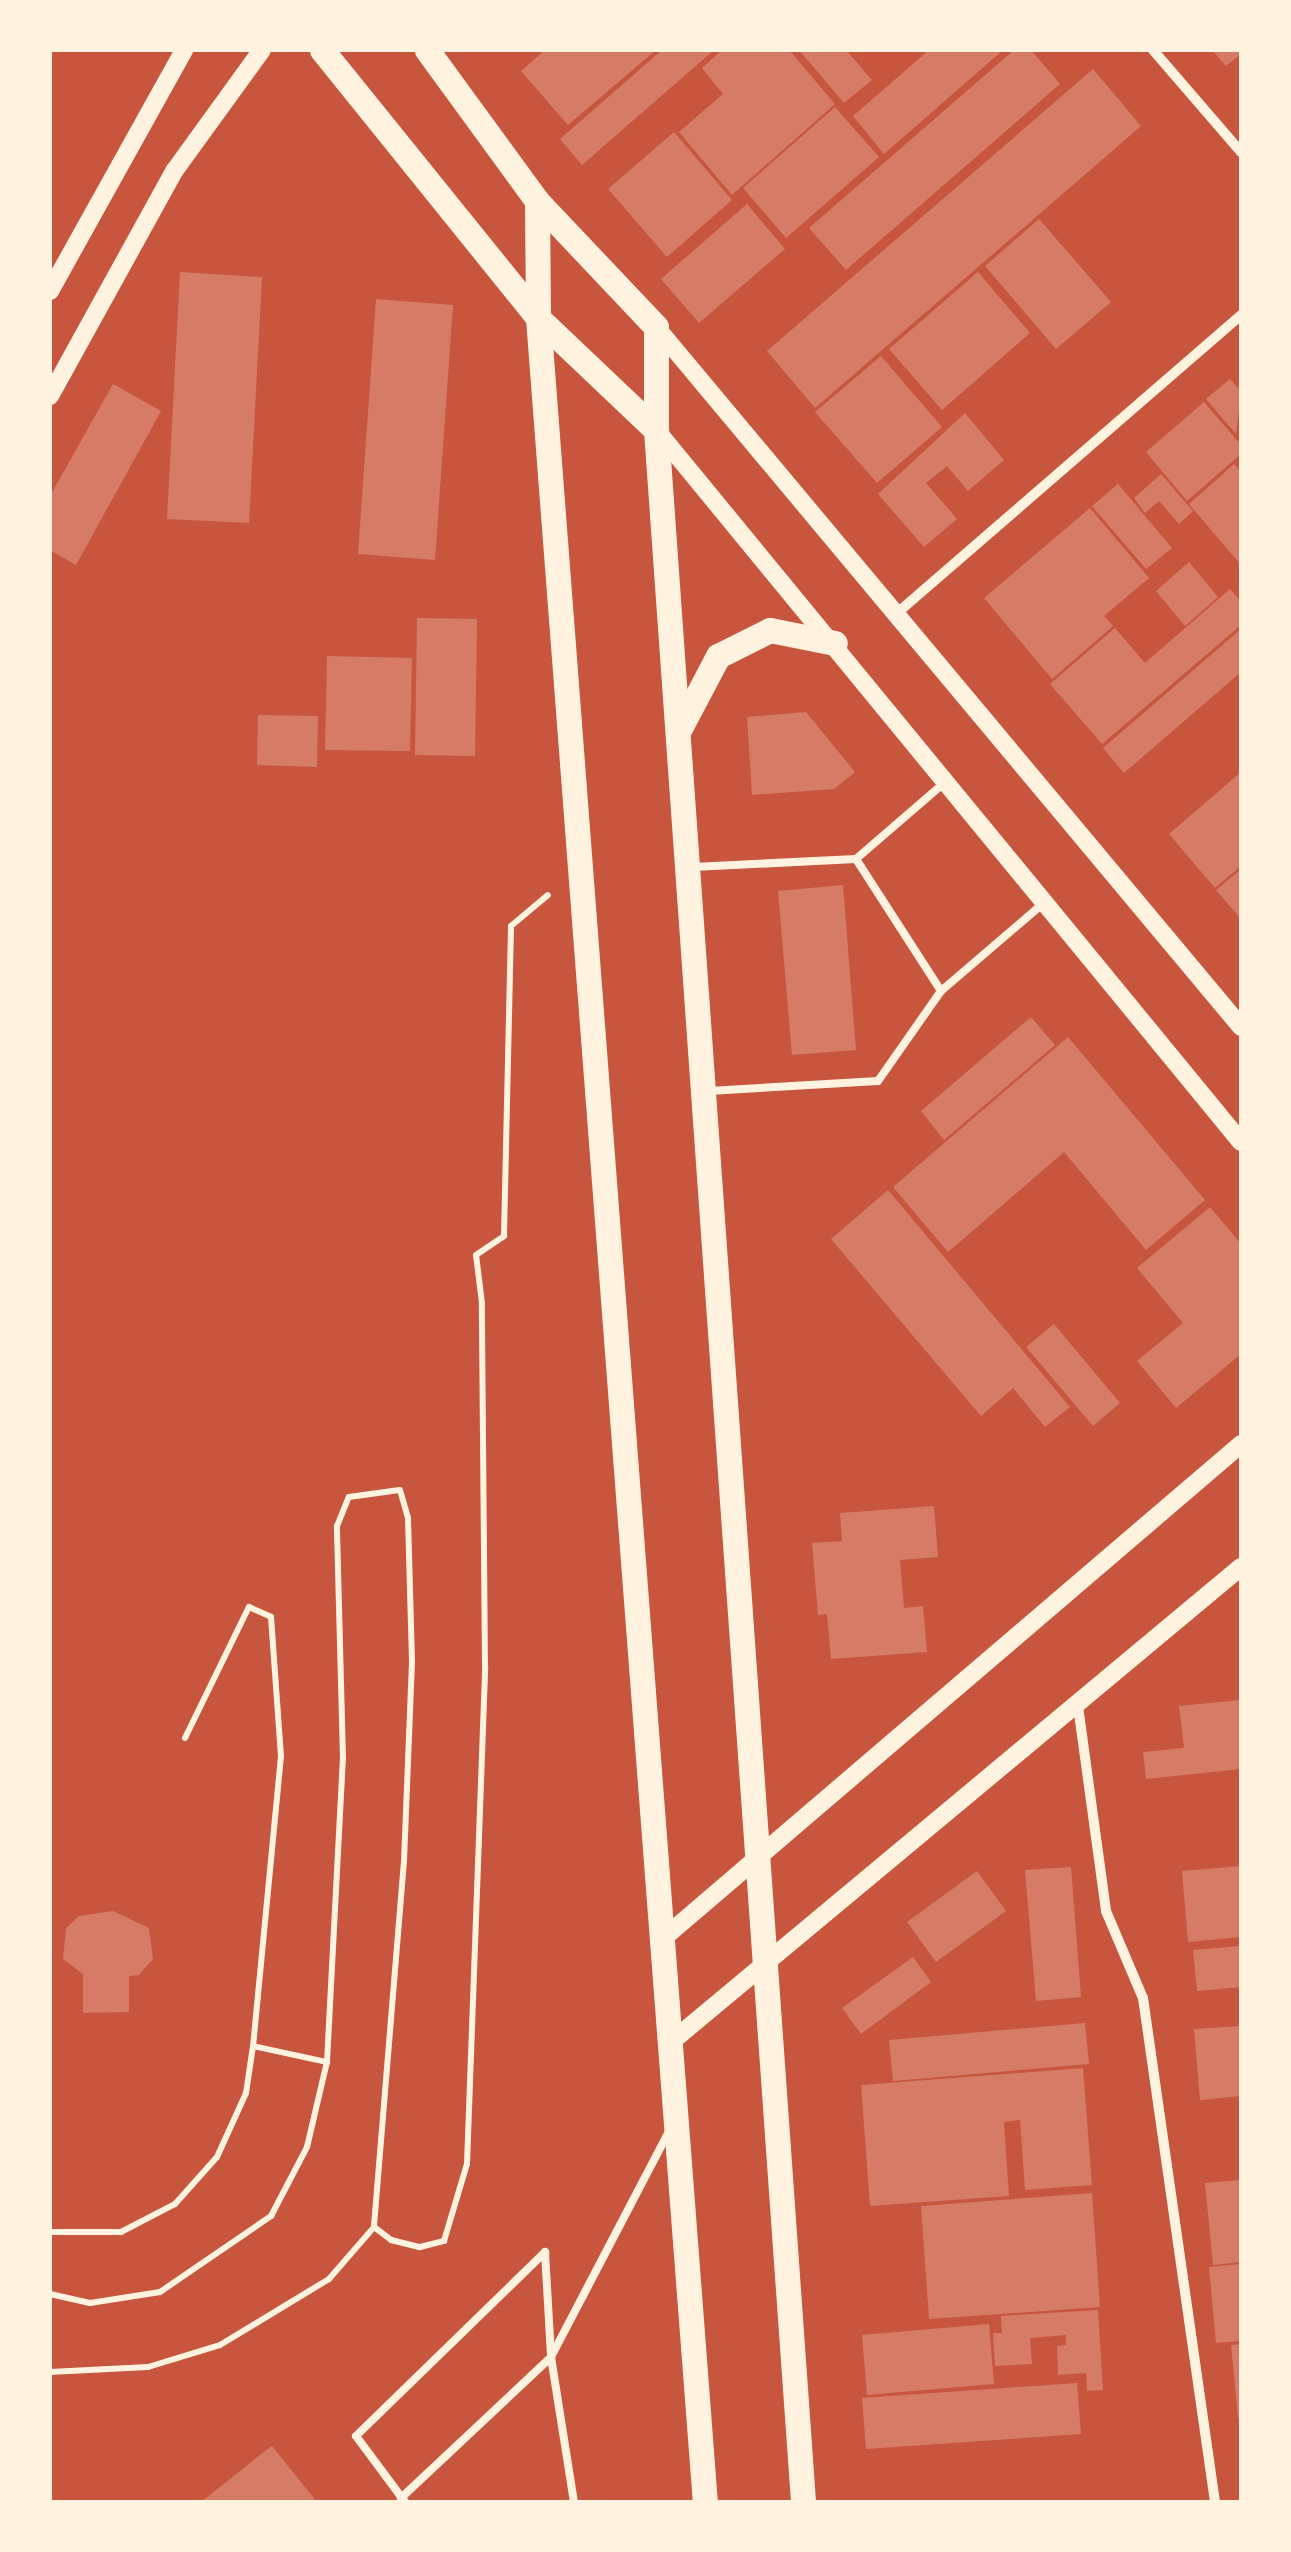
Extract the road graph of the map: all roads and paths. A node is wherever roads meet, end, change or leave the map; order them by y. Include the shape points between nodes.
1 (184, 50) edge
2 (262, 50) edge
3 (322, 50) edge
4 (428, 50) edge
5 (1153, 50) edge
6 (1241, 152) edge
7 (537, 201) junction
8 (50, 291) edge
9 (1241, 315) edge
10 (538, 318) junction
11 (656, 327) junction
12 (50, 396) edge
13 (656, 430) junction
14 (896, 614) junction
15 (835, 643) junction
16 (679, 730) junction
17 (947, 780) junction
18 (856, 859) junction
19 (688, 867) junction
20 (580, 869) junction
21 (1046, 902) junction
22 (940, 992) junction
23 (1241, 1027) edge
24 (705, 1092) junction
25 (1241, 1142) edge
26 (1241, 1444) edge
27 (1241, 1567) edge
28 (1078, 1706) junction
29 (185, 1738) dead end
30 (761, 1860) junction
31 (659, 1942) junction
32 (768, 1966) junction
33 (671, 2042) junction
34 (253, 2046) junction
35 (326, 2062) junction
36 (673, 2123) junction
37 (374, 2227) junction
38 (50, 2232) edge
39 (50, 2294) edge
40 (551, 2357) junction
41 (50, 2372) edge
42 (403, 2500) edge
43 (574, 2502) edge
44 (705, 2502) edge
45 (803, 2502) edge
46 (1215, 2502) edge

1 - 8 street
2 - 12 street via 175,170
3 - 10 main road
4 - 7 main road
5 - 6 street
7 - 10 main road
7 - 11 main road
9 - 14 street
10 - 13 main road
10 - 20 main road
11 - 13 main road
11 - 14 street
13 - 15 street
13 - 16 main road
14 - 23 street
15 - 16 main road via 770,630 718,656
15 - 17 street
16 - 19 main road
17 - 18 lane
17 - 21 street
18 - 19 lane
18 - 22 lane
19 - 24 main road
20 - 31 main road
20 - 37 path via 511,926 504,1236 476,1255 482,1304 484,1667 466,2164 444,2241 420,2247 391,2240
21 - 22 lane
21 - 25 street
22 - 24 lane via 878,1081
24 - 30 main road
26 - 30 street
27 - 28 street
28 - 32 street
28 - 46 street via 1106,1911 1143,1998
29 - 34 path via 250,1607 271,1616 281,1756
30 - 31 street
30 - 32 main road
31 - 33 main road
32 - 33 street
32 - 45 main road
33 - 36 main road
34 - 35 path
34 - 38 path via 246,2093 217,2157 176,2204 121,2232
35 - 37 path via 341,1884 337,1526 349,1497 400,1490 408,1518 412,1662 404,1861
35 - 39 path via 306,2147 270,2216 160,2292 90,2303
36 - 40 lane
36 - 44 main road
37 - 41 path via 329,2279 220,2345 148,2367
40 - 42 lane
40 - 42 lane via 546,2252 356,2436
40 - 43 lane

